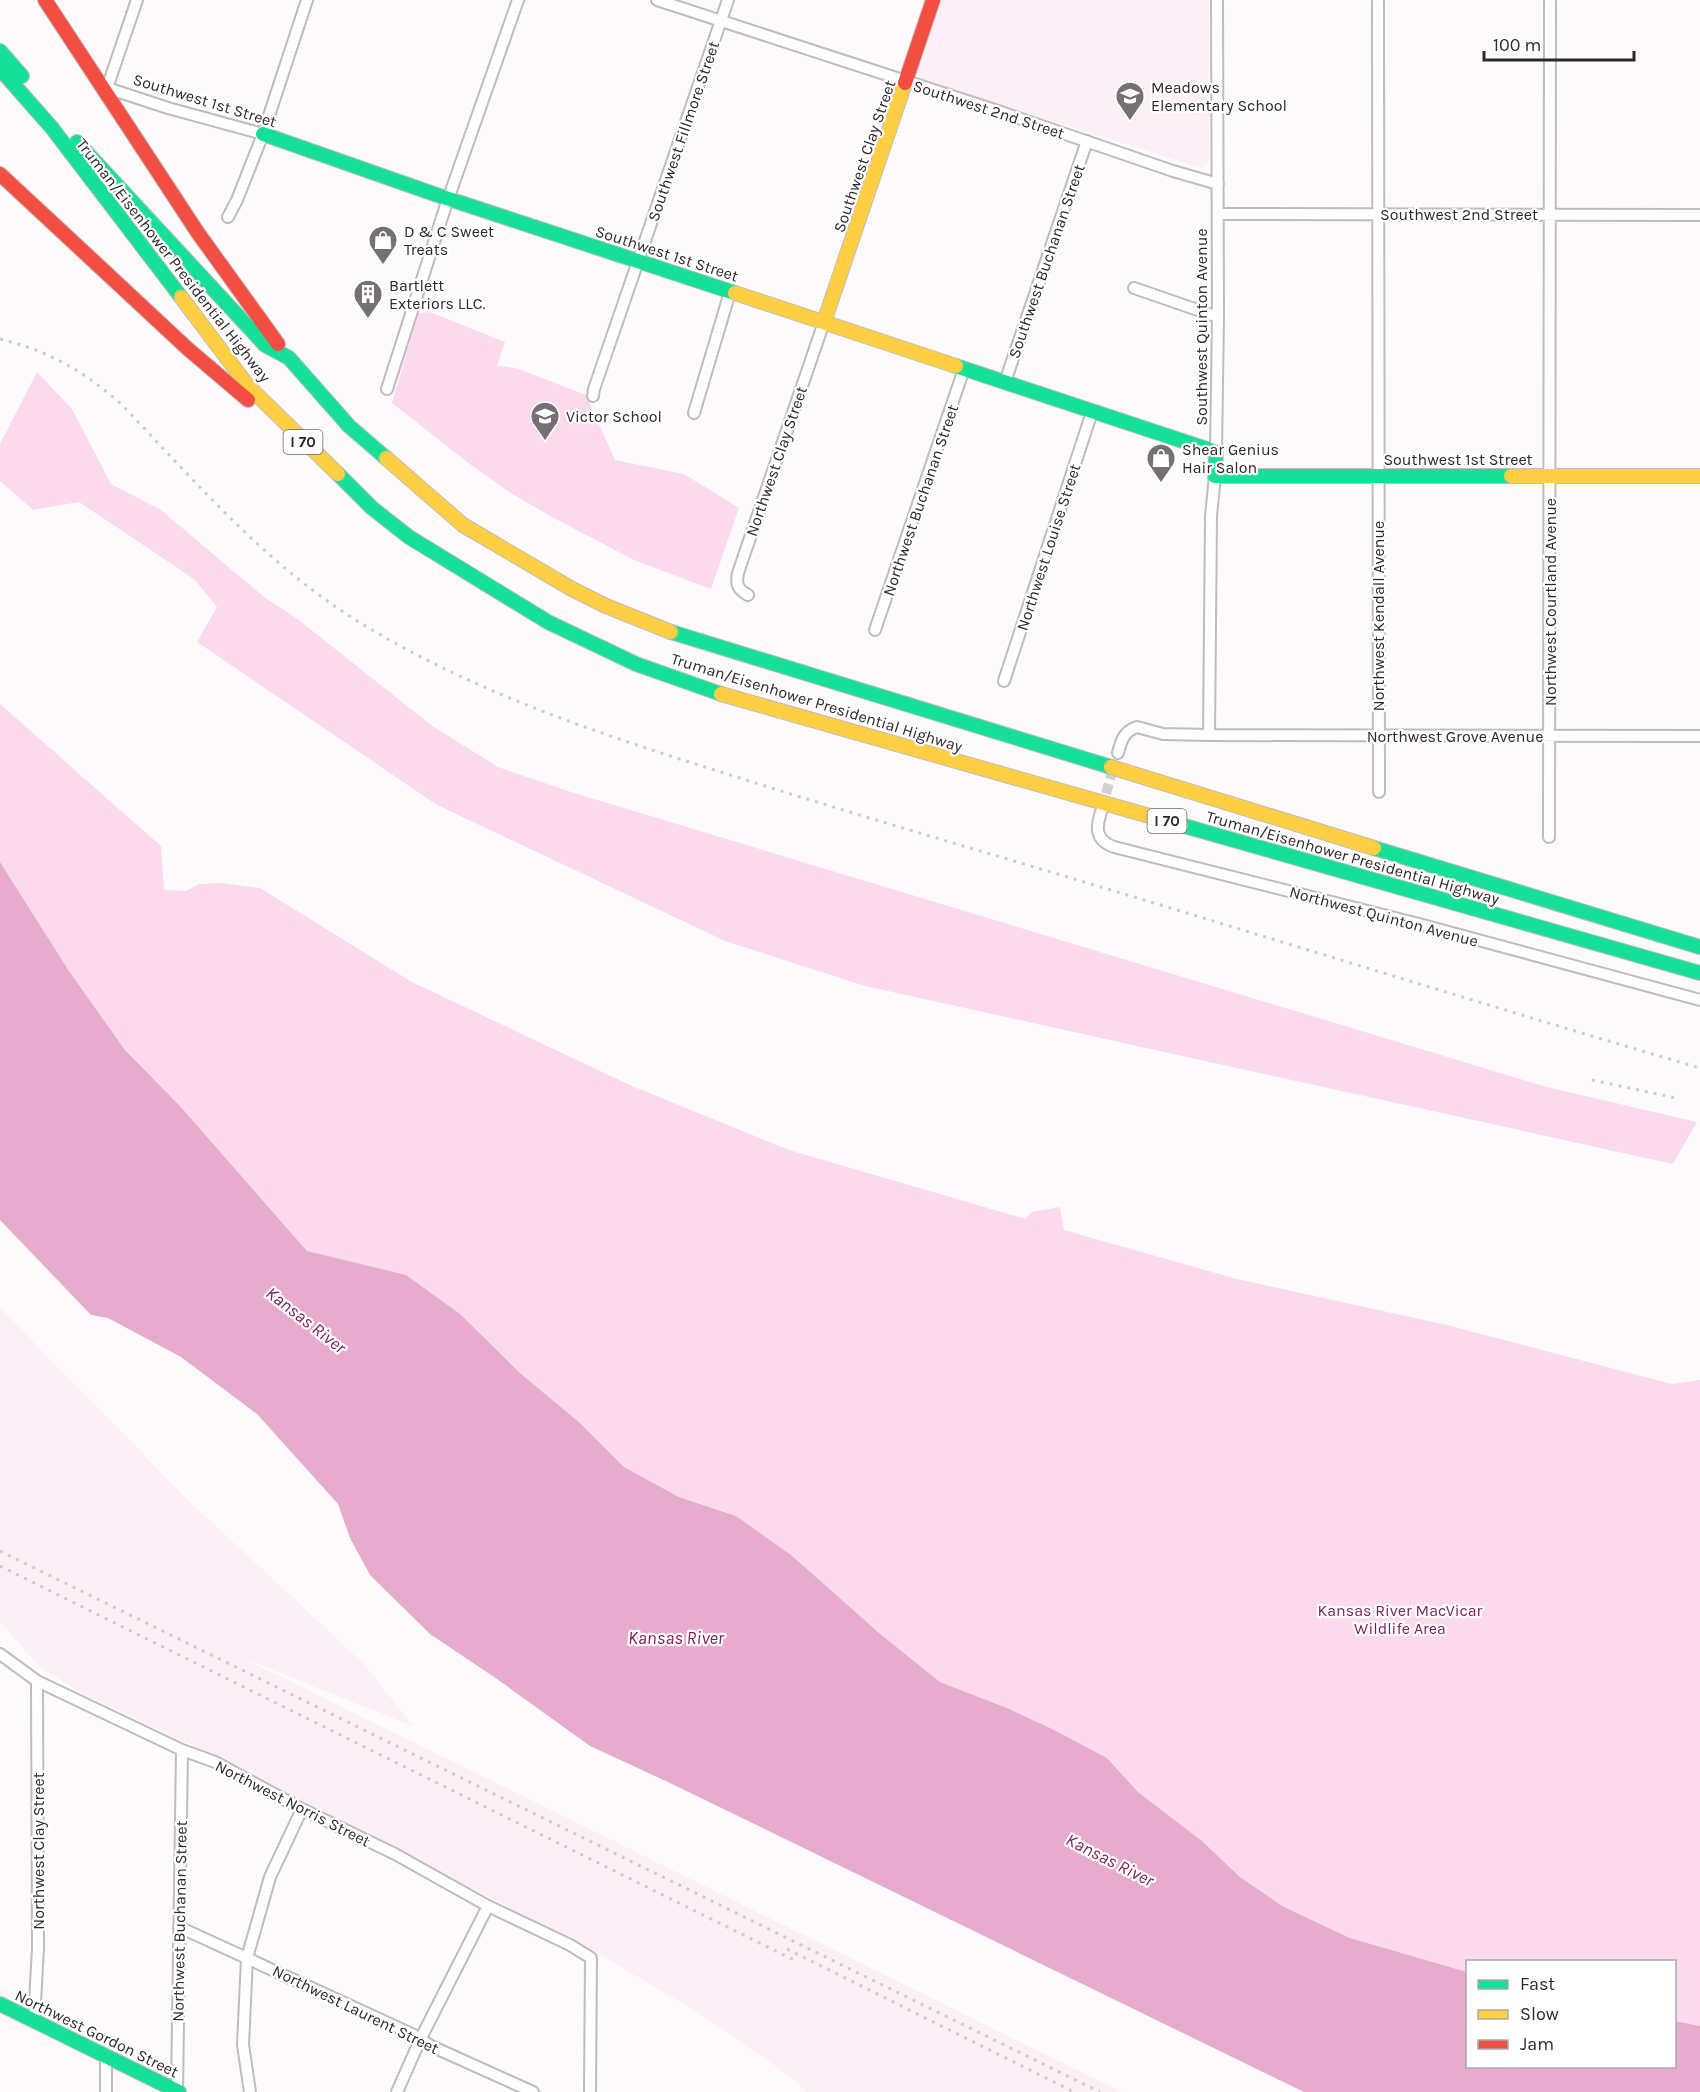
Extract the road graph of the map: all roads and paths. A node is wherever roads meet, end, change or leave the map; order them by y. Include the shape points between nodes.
1 (45, 0) edge
2 (137, 0) edge
3 (307, 0) edge
4 (518, 0) edge
5 (657, 0) edge
6 (728, 0) edge
7 (933, 0) edge
8 (1217, 0) edge
9 (1378, 0) edge
10 (1550, 0) edge
11 (721, 22) junction
12 (0, 51) edge
13 (0, 69) edge
14 (906, 82) junction
15 (55, 125) junction
16 (263, 134) junction
17 (1087, 141) junction
18 (0, 174) edge
19 (1218, 184) junction
20 (449, 199) junction
21 (1218, 214) junction
22 (1377, 214) junction
23 (1700, 214) edge
24 (1548, 215) junction
25 (228, 217) dead end
26 (639, 262) junction
27 (1134, 288) dead end
28 (730, 292) junction
29 (1218, 317) junction
30 (824, 322) junction
31 (289, 358) junction
32 (964, 369) junction
33 (1005, 382) junction
34 (387, 389) dead end
35 (593, 396) dead end
36 (1092, 412) junction
37 (694, 413) dead end
38 (1216, 452) junction
39 (1377, 475) junction
40 (1215, 476) junction
41 (1550, 476) junction
42 (1700, 476) edge
43 (340, 478) junction
44 (747, 595) dead end
45 (875, 630) dead end
46 (1004, 681) dead end
47 (1209, 735) junction
48 (1378, 735) junction
49 (1549, 736) junction
50 (1700, 736) edge
51 (1118, 753) tunnel mouth
52 (1379, 792) dead end
53 (1102, 809) tunnel mouth
54 (1549, 837) dead end
55 (1700, 947) edge
56 (1700, 973) edge
57 (1700, 1000) edge
58 (0, 1654) edge
59 (37, 1681) junction
60 (182, 1750) junction
61 (302, 1809) junction
62 (488, 1906) junction
63 (179, 1927) junction
64 (248, 1958) junction
65 (0, 2004) edge
66 (34, 2020) junction
67 (420, 2040) junction
68 (106, 2056) junction
69 (106, 2092) edge
70 (178, 2092) edge
71 (250, 2092) edge
72 (397, 2092) edge
73 (533, 2092) edge
74 (590, 2092) edge

1 - 31 main road via 198,233
2 - 16 street, Southwest 1st Street via 107,88
3 - 16 street
4 - 20 street
5 - 11 street, Southwest 2nd Street
6 - 11 street, Southwest Fillmore Street
7 - 14 main road, Southwest Clay Street
8 - 19 street, Southwest Quinton Avenue
9 - 22 street, Northwest Kendall Avenue
10 - 24 street, Northwest Courtland Avenue
11 - 14 street, Southwest 2nd Street
11 - 26 street, Southwest Fillmore Street
12 - 15 main road, Truman/Eisenhower Presidential Highway / I 70
13 - 15 main road, Truman/Eisenhower Presidential Highway / I 70
14 - 17 street, Southwest 2nd Street
14 - 30 main road, Southwest Clay Street
15 - 31 main road, Truman/Eisenhower Presidential Highway / I 70 via 265,345
15 - 43 main road, Truman/Eisenhower Presidential Highway / I 70 via 248,386
16 - 20 main road, Southwest 1st Street
16 - 25 street
17 - 19 street, Southwest 2nd Street
17 - 33 street, Southwest Buchanan Street
18 - 43 main road via 188,349
19 - 21 street, Southwest Quinton Avenue
20 - 26 main road, Southwest 1st Street
20 - 34 street
21 - 22 street, Southwest 2nd Street
21 - 29 street, Southwest Quinton Avenue
22 - 24 street, Southwest 2nd Street
22 - 39 street, Northwest Kendall Avenue
23 - 24 street, Southwest 2nd Street
24 - 41 street, Northwest Courtland Avenue
26 - 28 main road, Southwest 1st Street
26 - 35 street, Southwest Fillmore Street
27 - 29 street
28 - 30 main road, Southwest 1st Street
28 - 37 street
29 - 38 street, Southwest Quinton Avenue
30 - 32 main road, Southwest 1st Street
30 - 44 street, Northwest Clay Street via 738,573 737,586
31 - 55 main road, Truman/Eisenhower Presidential Highway / I 70 via 349,426 463,525 606,606 686,638
32 - 33 main road, Southwest 1st Street
32 - 45 street, Northwest Buchanan Street
33 - 36 main road, Southwest 1st Street
36 - 38 main road, Southwest 1st Street
36 - 46 street, Northwest Louise Street
38 - 40 main road, Southwest Quinton Avenue
39 - 40 main road, Southwest 1st Street
39 - 41 main road, Southwest 1st Street
39 - 48 street, Northwest Kendall Avenue
40 - 47 street via 1211,516
41 - 42 main road, Southwest 1st Street
41 - 49 street, Northwest Courtland Avenue
43 - 56 main road, Truman/Eisenhower Presidential Highway / I 70 via 409,537 548,622 681,681
47 - 48 street, Northwest Grove Avenue
47 - 51 street via 1171,735 1137,727 1122,738
48 - 49 street, Northwest Grove Avenue
48 - 52 street, Northwest Kendall Avenue
49 - 50 street, Northwest Grove Avenue
49 - 54 street, Northwest Courtland Avenue
53 - 57 street, Northwest Quinton Avenue via 1097,833 1114,848 1419,924
58 - 59 street, Northwest Norris Street
59 - 60 street, Northwest Norris Street
59 - 66 street, Northwest Clay Street via 38,1948
60 - 61 street, Northwest Norris Street via 215,1762
60 - 63 street, Northwest Buchanan Street
61 - 62 street, Northwest Norris Street via 395,1854
61 - 64 street via 270,1877
62 - 67 street
62 - 74 street, Northwest Norris Street via 591,1958
63 - 64 street, Northwest Laurent Street
63 - 70 street, Northwest Buchanan Street
64 - 67 street, Northwest Laurent Street
64 - 71 street via 243,2045
65 - 66 main road, Northwest Gordon Street
66 - 68 main road, Northwest Gordon Street
67 - 72 street
67 - 73 street, Northwest Laurent Street
68 - 69 street
68 - 70 main road, Northwest Gordon Street

